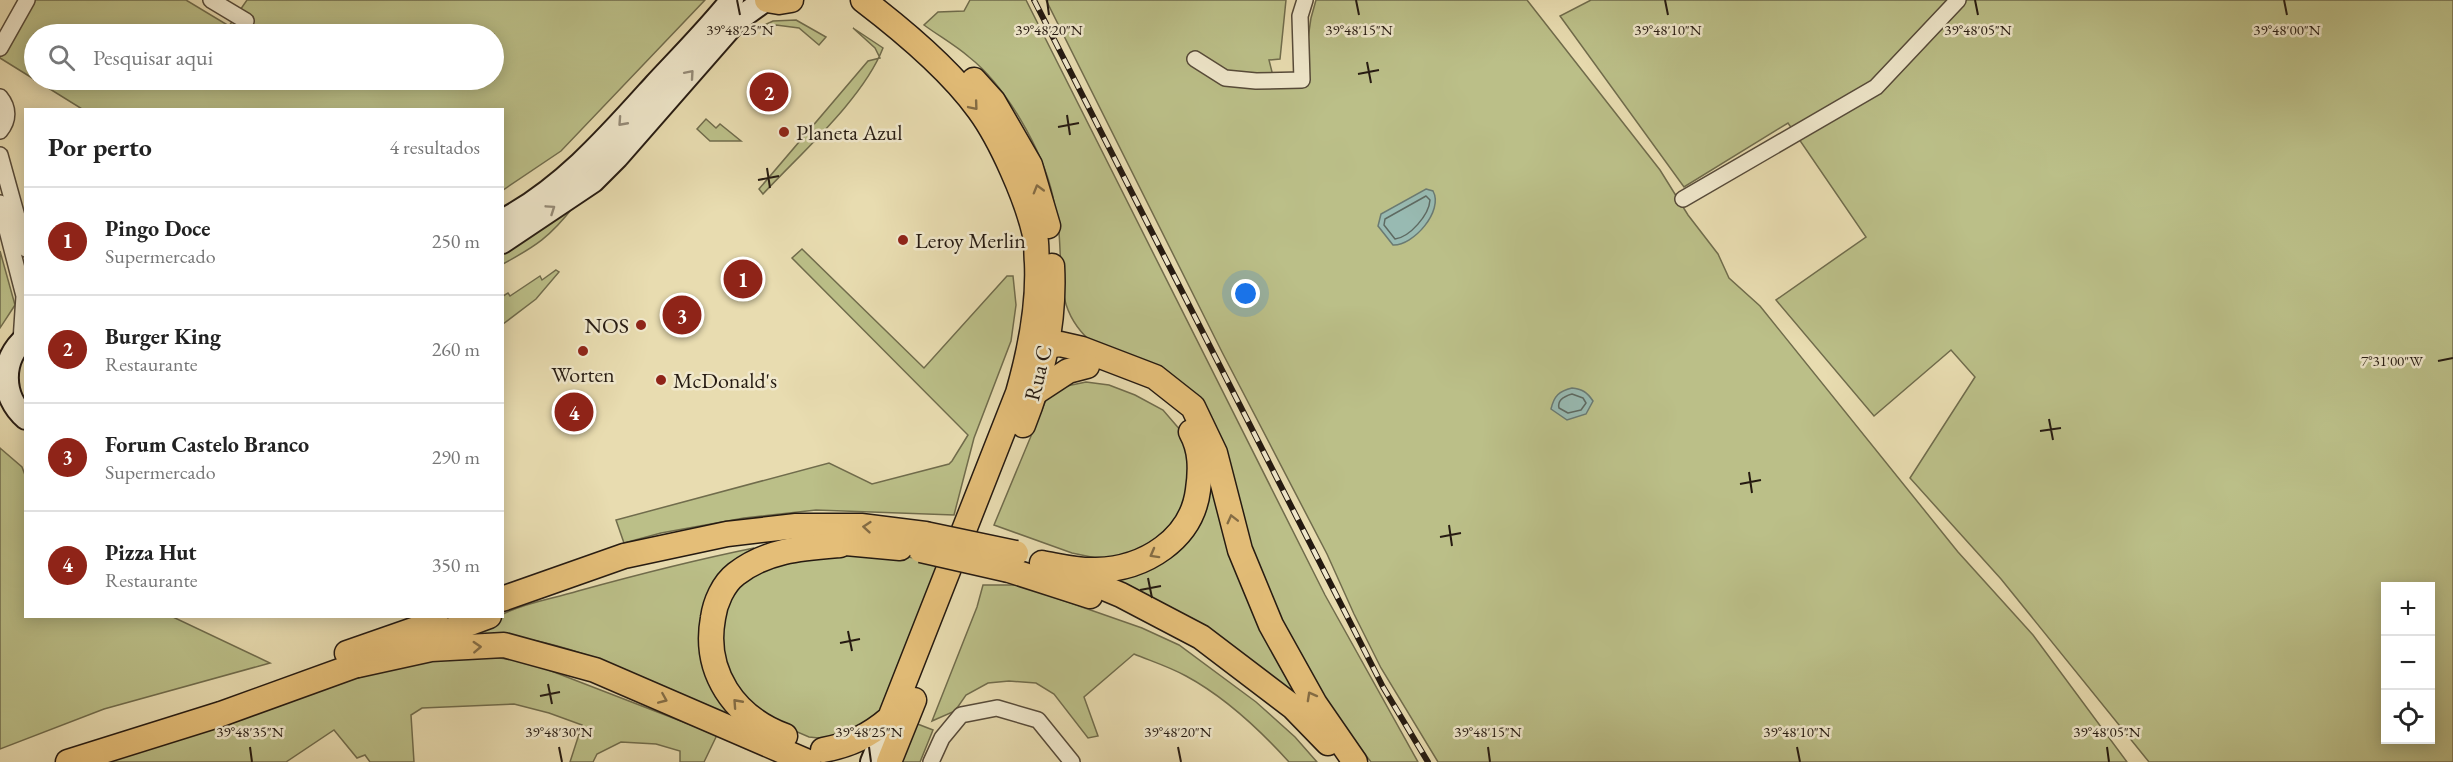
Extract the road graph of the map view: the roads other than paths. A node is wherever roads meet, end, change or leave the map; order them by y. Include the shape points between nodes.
1 (27, 0) edge
2 (210, 0) edge
3 (732, 0) edge
4 (766, 0) edge
5 (791, 0) edge
6 (863, 0) edge
7 (1305, 0) edge
8 (1958, 0) edge
9 (246, 21) dead end
10 (893, 23) junction
11 (0, 48) edge
12 (1195, 59) dead end
13 (0, 97) edge
14 (0, 131) edge
15 (0, 155) edge
16 (1683, 199) dead end
17 (0, 202) edge
18 (504, 220) edge
19 (504, 241) edge
20 (24, 242) edge
21 (1054, 298) junction
22 (15, 348) edge
23 (1037, 352) junction
24 (1084, 357) junction
25 (1036, 392) junction
26 (15, 412) edge
27 (923, 542) junction
28 (862, 543) junction
29 (1012, 561) junction
30 (1042, 563) junction
31 (504, 598) edge
32 (504, 611) edge
33 (446, 618) edge
34 (484, 618) edge
35 (358, 665) junction
36 (890, 718) junction
37 (815, 756) edge
38 (60, 762) edge
39 (68, 762) edge
40 (848, 762) edge
41 (872, 762) edge
42 (889, 762) edge
43 (930, 762) edge
44 (1072, 762) edge
45 (1329, 762) edge
46 (1346, 762) edge
47 (1355, 762) edge

1 - 11 street
2 - 9 street
3 -> 18 main road via 603,143 567,176
4 - 5 main road
19 -> 4 main road via 593,181 736,21
6 - 10 main road, Rua C
7 - 12 street via 1300,16 1302,80 1225,78
8 - 16 street via 1876,87
21 -> 10 main road, Rua C via 1050,231 1030,165 993,101 951,55 922,33
10 -> 23 main road, Rua C via 980,110 1014,174 1035,236 1044,288
13 - 14 street via 7,119
15 - 20 street
17 - 22 street via 24,296
21 - 23 main road, Rua C
21 - 24 main road via 1065,327
22 - 26 main road via 6,383
23 - 24 main road via 1060,344
23 - 25 main road, Rua C
23 - 36 main road, Rua C
24 - 25 main road
24 -> 30 main road via 1149,391 1184,418 1200,460 1196,507 1171,544 1146,558 1098,570
47 -> 24 main road via 1315,704 1271,624 1240,550 1215,453 1193,407 1155,377
25 - 42 main road, Rua C
27 - 28 main road
27 - 29 main road, bridge
27 -> 31 main road via 861,526 796,526 727,534 624,556
28 - 32 main road via 731,543 626,566
37 -> 28 main road via 765,729 735,704 717,676 709,636 715,603 733,576 759,558 796,549
29 - 30 main road
29 - 45 main road via 1121,607 1196,647 1287,716
30 - 46 main road via 1121,595 1201,637 1293,707
33 - 38 main road via 215,699
34 - 35 main road
35 -> 37 main road via 431,649 504,645 595,670
35 - 39 main road via 221,714
36 - 37 main road via 856,741
36 - 41 main road, Rua C
37 - 40 main road
43 - 44 street via 942,738 961,715 997,708 1038,720

